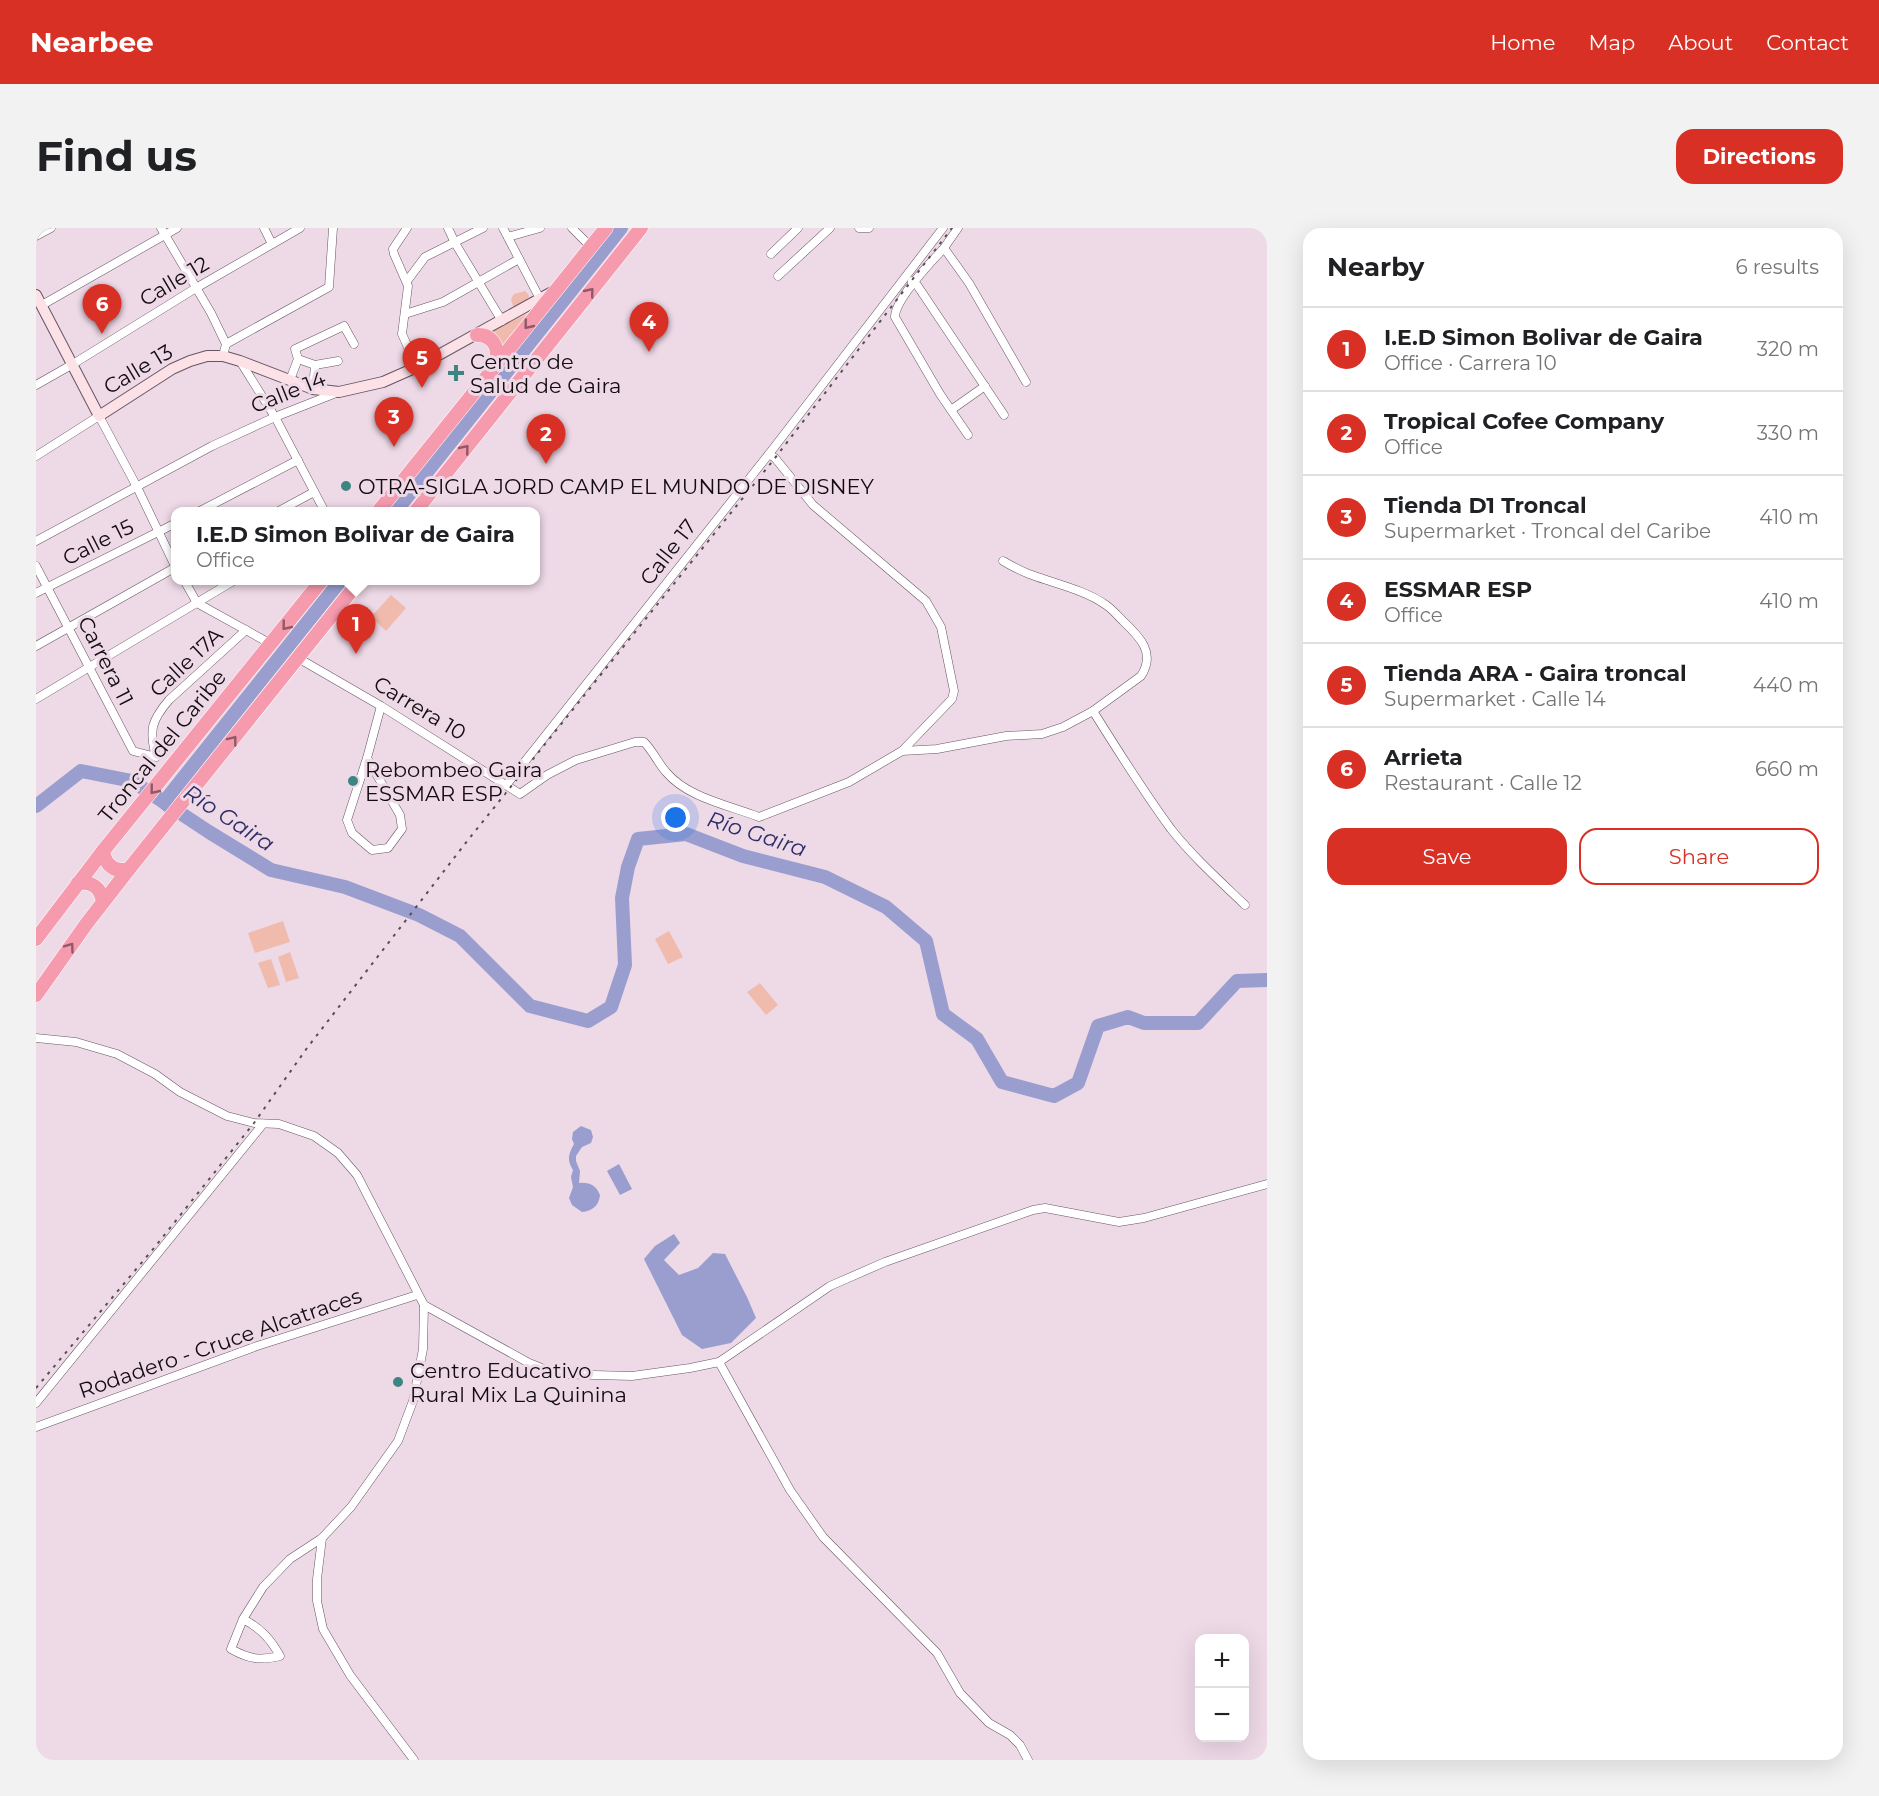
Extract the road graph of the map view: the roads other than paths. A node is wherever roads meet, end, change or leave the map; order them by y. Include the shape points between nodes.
1 (51, 228) edge
2 (177, 228) edge
3 (264, 228) edge
4 (300, 228) edge
5 (333, 228) edge
6 (407, 228) edge
7 (448, 228) edge
8 (483, 228) edge
9 (503, 228) edge
10 (540, 228) edge
11 (572, 228) edge
12 (606, 228) edge
13 (641, 228) edge
14 (798, 228) edge
15 (830, 228) edge
16 (943, 228) edge
17 (958, 228) edge
18 (163, 232) edge
19 (36, 236) edge
20 (508, 237) junction
21 (455, 243) junction
22 (272, 244) junction
23 (591, 247) junction
24 (944, 248) junction
25 (771, 254) dead end
26 (519, 259) junction
27 (778, 276) dead end
28 (906, 276) junction
29 (407, 280) junction
30 (479, 283) junction
31 (915, 283) junction
32 (196, 288) junction
33 (557, 289) junction
34 (38, 298) edge
35 (540, 299) junction
36 (405, 314) junction
37 (502, 321) junction
38 (477, 335) junction
39 (226, 344) junction
40 (354, 344) dead end
41 (223, 356) junction
42 (298, 359) junction
43 (240, 361) junction
44 (338, 361) dead end
45 (73, 364) junction
46 (315, 365) junction
47 (417, 367) junction
48 (494, 367) junction
49 (290, 380) junction
50 (1026, 382) dead end
51 (36, 385) edge
52 (985, 386) junction
53 (313, 389) junction
54 (339, 392) junction
55 (951, 410) junction
56 (1004, 415) dead end
57 (99, 416) junction
58 (275, 417) junction
59 (968, 435) dead end
60 (769, 454) junction
61 (36, 456) edge
62 (298, 460) junction
63 (137, 487) junction
64 (314, 492) junction
65 (208, 507) edge
66 (287, 507) edge
67 (322, 507) edge
68 (382, 507) edge
69 (419, 507) edge
70 (171, 526) edge
71 (159, 532) junction
72 (36, 541) edge
73 (171, 557) edge
74 (1003, 561) dead end
75 (36, 566) edge
76 (171, 571) edge
77 (187, 585) edge
78 (227, 585) edge
79 (318, 585) edge
80 (356, 585) edge
81 (48, 587) junction
82 (36, 593) edge
83 (197, 603) junction
84 (69, 629) junction
85 (246, 630) junction
86 (271, 644) junction
87 (36, 646) edge
88 (298, 658) junction
89 (88, 668) junction
90 (36, 699) edge
91 (381, 706) junction
92 (1093, 711) junction
93 (902, 751) junction
94 (156, 757) joint
95 (367, 758) junction
96 (507, 784) junction
97 (103, 851) junction
98 (129, 869) junction
99 (78, 884) junction
100 (104, 902) junction
101 (1245, 905) dead end
102 (38, 935) edge
103 (36, 995) edge
104 (36, 1038) edge
105 (263, 1124) junction
106 (1267, 1184) edge
107 (417, 1295) junction
108 (424, 1305) junction
109 (719, 1362) junction
110 (36, 1403) edge
111 (36, 1427) edge
112 (322, 1538) junction
113 (243, 1619) junction
114 (414, 1760) edge
115 (1028, 1760) edge

1 - 19 street
2 - 18 street
3 - 22 street
4 - 22 street, Calle 12
5 - 39 street via 329,287
6 - 29 street via 393,249
7 - 21 street
8 - 21 street
9 - 20 street
10 - 20 street
11 - 23 street
12 - 23 highway
69 -> 13 highway
14 - 25 street
15 - 27 street
16 - 28 street, Calle 17
17 - 24 street
18 - 32 street
18 - 34 street
20 - 26 street
21 - 29 street via 424,257
21 - 30 street
22 - 32 street, Calle 12
23 - 33 highway
24 - 31 street
24 - 50 street via 969,283
26 - 30 street
26 - 35 street
28 - 31 street
28 - 60 street, Calle 17
29 - 36 street
30 - 36 street via 443,303
30 - 37 street
31 - 52 street
31 - 55 street via 895,317
32 - 39 street
32 - 45 street, Calle 12
33 - 35 main road, Calle 14
33 -> 48 highway
34 - 45 main road
35 - 37 main road, Calle 14
36 - 47 street via 402,334
37 - 38 main road, Calle 14
38 - 47 main road, Calle 14
38 - 48 highway via 488,337 495,345
39 - 41 street
40 - 42 street via 344,326 295,349
41 - 43 main road, Calle 13
41 - 57 main road, Calle 13 via 207,356 172,369
42 - 46 street
42 - 49 street
43 - 49 main road, Calle 13
43 - 58 street
44 - 46 street
45 - 51 street, Calle 12
45 - 57 main road
46 - 53 street
47 - 54 main road, Calle 14 via 382,382
48 - 68 highway
49 - 53 main road, Calle 13
52 - 55 street
52 - 56 street
53 - 54 main road, Calle 13
54 - 58 street, Calle 14
55 - 59 street
57 - 61 street, Calle 13
57 - 63 street
58 - 62 street
58 - 63 street, Calle 14
60 - 93 street via 813,505 926,600 941,627 954,691 952,699
60 - 96 street, Calle 17
62 - 64 street
62 - 65 street
63 - 71 street
63 - 72 street, Calle 14
64 - 66 street
64 - 67 street
70 - 71 street, Calle 15
71 - 73 street
71 - 81 street, Calle 15
74 - 92 street via 1107,605 1140,636 1148,654 1141,676
75 - 81 street, Carrera 11
76 - 84 street
77 - 83 street
78 - 83 street
79 -> 86 highway, Troncal del Caribe
80 - 88 highway
81 - 82 street, Calle 15
81 - 84 street, Carrera 11
83 - 85 street
83 - 89 street
84 - 87 street
84 - 89 street, Carrera 11
85 - 86 street
85 - 94 street, Calle 17A via 159,711 153,721
86 -> 97 highway, Troncal del Caribe
88 - 91 street, Carrera 10
98 -> 88 highway
89 - 90 street
89 - 94 street, Carrera 11 via 133,751
91 - 95 street
91 - 96 street, Carrera 10
92 - 93 street via 1042,734
92 - 101 street via 1172,830
93 - 96 street, Carrera 10 via 849,782 759,817 687,791 666,772 644,742 576,760 520,794
95 - 95 street via 347,820 352,833 372,850 388,848 402,829 400,815
97 - 98 highway via 113,868
97 - 99 highway, Troncal del Caribe
98 - 100 highway
99 - 100 highway via 88,883 97,888
99 - 102 highway, Troncal del Caribe
103 -> 100 highway
104 - 105 street via 76,1042 117,1054 207,1107
105 - 107 street via 279,1124 314,1136 357,1175
105 - 110 street, Rodadero - Cruce Alcatraces
106 - 109 street via 1119,1222 1046,1208 1033,1210 885,1262 830,1286
107 - 108 street
107 - 111 street, Rodadero - Cruce Alcatraces via 257,1346
108 - 109 street via 556,1374 632,1376
108 - 112 street via 423,1349 413,1401 398,1441 351,1507
109 - 115 street via 790,1490 823,1537 937,1653 960,1693 989,1723 1010,1735
112 - 113 street via 283,1566 263,1587
112 - 114 street via 317,1601 323,1629 350,1675
113 - 113 street via 231,1649 246,1658 280,1656 271,1640

